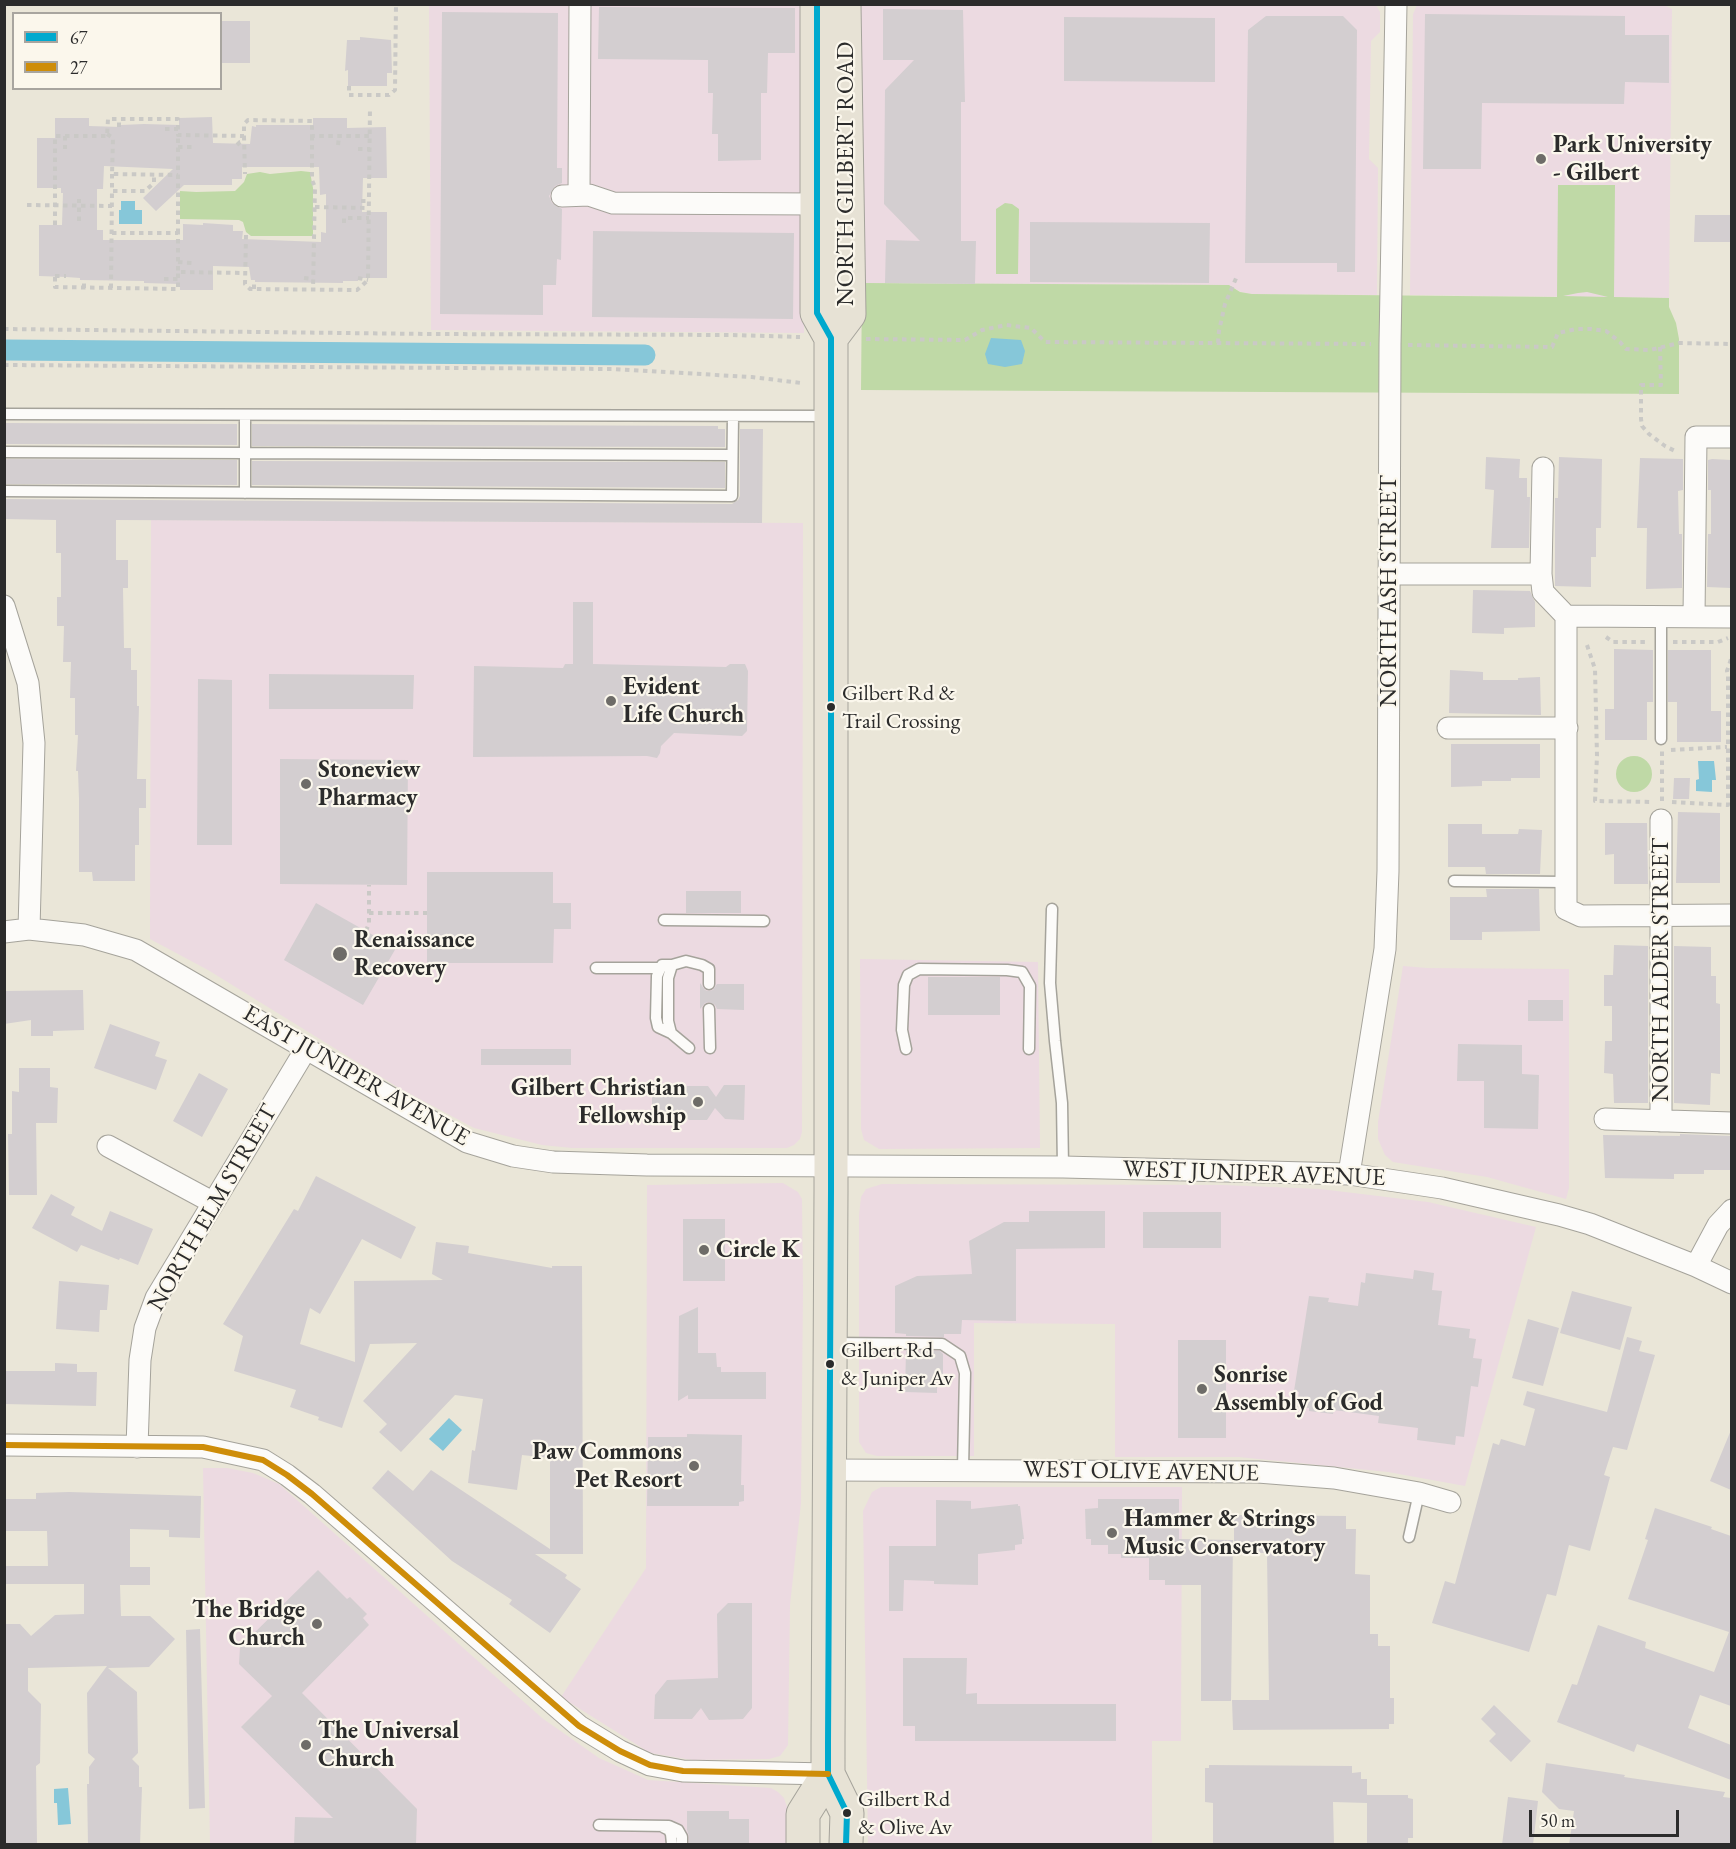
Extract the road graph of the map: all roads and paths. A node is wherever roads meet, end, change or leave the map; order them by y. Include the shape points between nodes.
1 (396, 4) edge
2 (580, 4) edge
3 (817, 4) edge
4 (844, 4) edge
5 (1396, 4) edge
6 (349, 86) dead end
7 (370, 108) dead end
8 (119, 119) junction
9 (254, 120) junction
10 (254, 126) dead end
11 (119, 127) dead end
12 (165, 129) dead end
13 (178, 129) junction
14 (107, 134) junction
15 (178, 135) junction
16 (65, 136) junction
17 (312, 136) junction
18 (339, 136) junction
19 (370, 136) junction
20 (246, 141) junction
21 (237, 145) dead end
22 (338, 145) dead end
23 (192, 147) dead end
24 (177, 148) junction
25 (65, 149) dead end
26 (358, 149) dead end
27 (369, 149) junction
28 (112, 174) junction
29 (154, 174) junction
30 (245, 174) dead end
31 (178, 175) junction
32 (112, 191) junction
33 (55, 195) junction
34 (63, 195) dead end
35 (79, 199) dead end
36 (361, 201) dead end
37 (369, 201) junction
38 (816, 204) junction
39 (27, 205) dead end
40 (55, 206) junction
41 (79, 206) junction
42 (112, 206) junction
43 (315, 207) junction
44 (369, 208) junction
45 (369, 218) junction
46 (79, 221) dead end
47 (344, 223) dead end
48 (63, 225) dead end
49 (361, 227) dead end
50 (369, 227) junction
51 (112, 233) junction
52 (178, 233) junction
53 (246, 236) dead end
54 (178, 262) junction
55 (192, 263) dead end
56 (238, 265) dead end
57 (178, 272) junction
58 (238, 273) junction
59 (245, 273) junction
60 (66, 276) dead end
61 (1237, 276) dead end
62 (304, 278) dead end
63 (358, 278) dead end
64 (164, 279) dead end
65 (178, 279) junction
66 (313, 279) junction
67 (84, 280) dead end
68 (118, 280) dead end
69 (254, 280) dead end
70 (368, 280) junction
71 (339, 283) dead end
72 (84, 288) junction
73 (111, 288) junction
74 (118, 288) junction
75 (254, 289) junction
76 (313, 290) junction
77 (339, 290) junction
78 (4, 329) edge
79 (816, 338) junction
80 (866, 339) dead end
81 (1218, 343) junction
82 (1371, 344) dead end
83 (1731, 344) edge
84 (1407, 345) dead end
85 (1660, 347) junction
86 (4, 365) edge
87 (801, 384) dead end
88 (4, 414) edge
89 (245, 415) junction
90 (733, 416) junction
91 (832, 416) junction
92 (1731, 437) edge
93 (1696, 445) junction
94 (4, 452) edge
95 (245, 454) junction
96 (732, 455) junction
97 (1543, 468) dead end
98 (4, 492) edge
99 (245, 493) junction
100 (1389, 574) junction
101 (1542, 583) junction
102 (4, 606) edge
103 (1566, 616) junction
104 (1661, 616) junction
105 (1694, 617) junction
106 (1731, 617) edge
107 (1599, 634) dead end
108 (1731, 636) edge
109 (1584, 638) dead end
110 (1660, 642) junction
111 (1731, 656) edge
112 (1448, 728) dead end
113 (1567, 728) junction
114 (1661, 739) dead end
115 (1727, 747) junction
116 (1661, 811) junction
117 (1454, 881) dead end
118 (1567, 882) junction
119 (369, 885) dead end
120 (1052, 909) dead end
121 (369, 913) junction
122 (427, 913) dead end
123 (1731, 915) edge
124 (1661, 916) junction
125 (664, 920) dead end
126 (764, 921) dead end
127 (29, 929) junction
128 (366, 931) dead end
129 (4, 932) edge
130 (672, 965) junction
131 (596, 968) dead end
132 (661, 968) junction
133 (709, 984) dead end
134 (709, 1010) dead end
135 (671, 1033) junction
136 (689, 1048) dead end
137 (710, 1048) dead end
138 (906, 1049) dead end
139 (1029, 1049) dead end
140 (306, 1050) junction
141 (1605, 1119) dead end
142 (1661, 1121) junction
143 (1731, 1123) edge
144 (108, 1146) dead end
145 (831, 1166) junction
146 (1064, 1167) junction
147 (1349, 1174) junction
148 (212, 1202) junction
149 (1731, 1210) edge
150 (1695, 1266) junction
151 (1731, 1283) edge
152 (829, 1343) junction
153 (4, 1445) edge
154 (137, 1447) junction
155 (963, 1469) junction
156 (829, 1470) junction
157 (1419, 1493) junction
158 (1450, 1502) dead end
159 (1408, 1537) dead end
160 (828, 1774) junction
161 (598, 1826) dead end
162 (660, 1826) junction
163 (672, 1845) edge
164 (682, 1845) edge
165 (803, 1845) edge
166 (846, 1845) edge

1 - 6 path via 395,90 389,95 349,95
2 - 38 street via 570,195 590,195 613,203
3 - 38 main road, NORTH GILBERT ROAD
4 - 79 main road, NORTH GILBERT ROAD via 849,314
5 - 100 street, NORTH ASH STREET
7 - 19 path
8 - 11 path
8 - 13 path via 178,119
8 - 14 path via 108,119
9 - 10 path
9 - 17 path via 312,121
9 - 20 path via 244,124
12 - 13 path
13 - 15 path
14 - 16 path
14 - 28 path via 112,138
15 - 20 path
15 - 24 path
16 - 25 path
16 - 33 path via 55,136
17 - 18 path
17 - 43 path
18 - 19 path
18 - 22 path
19 - 27 path
20 - 21 path
20 - 30 path
23 - 24 path
24 - 31 path
26 - 27 path
27 - 37 path
28 - 29 path
28 - 32 path
29 - 31 path
29 - 32 path via 154,183 145,191
31 - 52 path
32 - 42 path
33 - 34 path
33 - 40 path
35 - 41 path
36 - 37 path
37 - 44 path
38 - 79 main road, NORTH GILBERT ROAD
39 - 40 path
40 - 41 path
40 - 48 path via 55,225
41 - 42 path
41 - 46 path
42 - 51 path
43 - 44 path
43 - 66 path
44 - 45 path
45 - 47 path via 344,218
45 - 50 path
49 - 50 path
50 - 70 path
51 - 52 path
51 - 73 path
52 - 54 path
53 - 59 path
54 - 55 path
54 - 57 path
56 - 58 path
57 - 58 path
57 - 65 path
58 - 59 path
59 - 75 path via 245,284
60 - 72 path via 55,276 55,287
61 - 81 path via 1225,304
62 - 66 path
63 - 70 path
64 - 65 path
65 - 74 path via 178,289
66 - 76 path
67 - 72 path
68 - 74 path
69 - 75 path
70 - 77 path via 357,291
71 - 77 path
72 - 73 path
73 - 74 path
75 - 76 path
76 - 77 path
78 - 79 path via 733,334
79 - 91 main road, NORTH GILBERT ROAD
80 - 81 path via 965,340 981,330 1006,325 1030,328 1045,342
81 - 82 path
83 - 85 path via 1678,343
84 - 85 path via 1552,347 1558,333 1591,329 1605,331 1626,349
85 - 93 path via 1661,385 1641,385 1642,426 1676,452
86 - 87 path via 612,369 752,377
88 - 89 lane
89 - 90 lane
89 - 95 lane
90 - 91 lane
90 - 96 lane
91 - 145 main road, NORTH GILBERT ROAD
92 - 93 street
93 - 105 street
94 - 95 lane
95 - 96 lane
95 - 99 lane
96 - 99 lane via 732,496
97 - 101 street
98 - 99 lane
100 - 101 street
100 - 147 street, NORTH ASH STREET via 1385,949
101 - 103 street
102 - 127 street via 28,683 34,743
103 - 104 street
103 - 113 street
104 - 105 street
104 - 110 lane
105 - 106 street
107 - 110 path via 1613,642
108 - 110 path via 1718,642
109 - 116 path via 1595,669 1595,801
110 - 114 lane
111 - 115 path via 1726,671
112 - 113 street
113 - 118 street
115 - 116 path via 1728,805
115 - 116 path via 1662,750
116 - 124 street, NORTH ALDER STREET
117 - 118 lane
118 - 124 street via 1566,909 1581,916
119 - 121 path
120 - 146 lane via 1050,983
121 - 122 path
121 - 128 path
123 - 124 street
124 - 142 street, NORTH ALDER STREET
125 - 126 lane
127 - 129 street, EAST JUNIPER AVENUE
127 - 140 street, EAST JUNIPER AVENUE via 84,935 136,950
130 - 132 lane
130 - 133 lane via 686,961 702,964 709,969
130 - 135 lane via 668,978
131 - 132 lane
132 - 135 lane via 657,976 656,1018 658,1028
134 - 137 lane
135 - 136 lane
138 - 139 lane via 903,1019 908,975 919,969 1007,969 1022,972 1030,987
140 - 145 street, EAST JUNIPER AVENUE via 467,1142 513,1156 553,1162
140 - 148 street, NORTH ELM STREET
141 - 142 street
142 - 143 street
144 - 148 street
145 - 146 street, WEST JUNIPER AVENUE
145 - 152 main road, NORTH GILBERT ROAD
146 - 147 street, WEST JUNIPER AVENUE
147 - 150 street, WEST JUNIPER AVENUE via 1494,1198 1559,1215
148 - 154 street, NORTH ELM STREET via 156,1298 146,1328 140,1360
149 - 150 street
150 - 151 street, WEST JUNIPER AVENUE
152 - 155 lane via 942,1344 960,1356 965,1373
152 - 156 main road, NORTH GILBERT ROAD
153 - 154 street
154 - 160 street via 203,1447 230,1452 262,1460 286,1475 579,1726 620,1751 650,1765 683,1771
155 - 156 street, WEST OLIVE AVENUE
155 - 157 street, WEST OLIVE AVENUE via 1258,1472 1334,1478
156 - 160 main road, NORTH GILBERT ROAD
157 - 158 street, WEST OLIVE AVENUE
157 - 159 lane
160 - 165 main road via 803,1814
160 - 166 main road, NORTH GILBERT ROAD via 846,1813
161 - 162 lane
162 - 163 lane via 669,1830
162 - 164 lane via 678,1830

